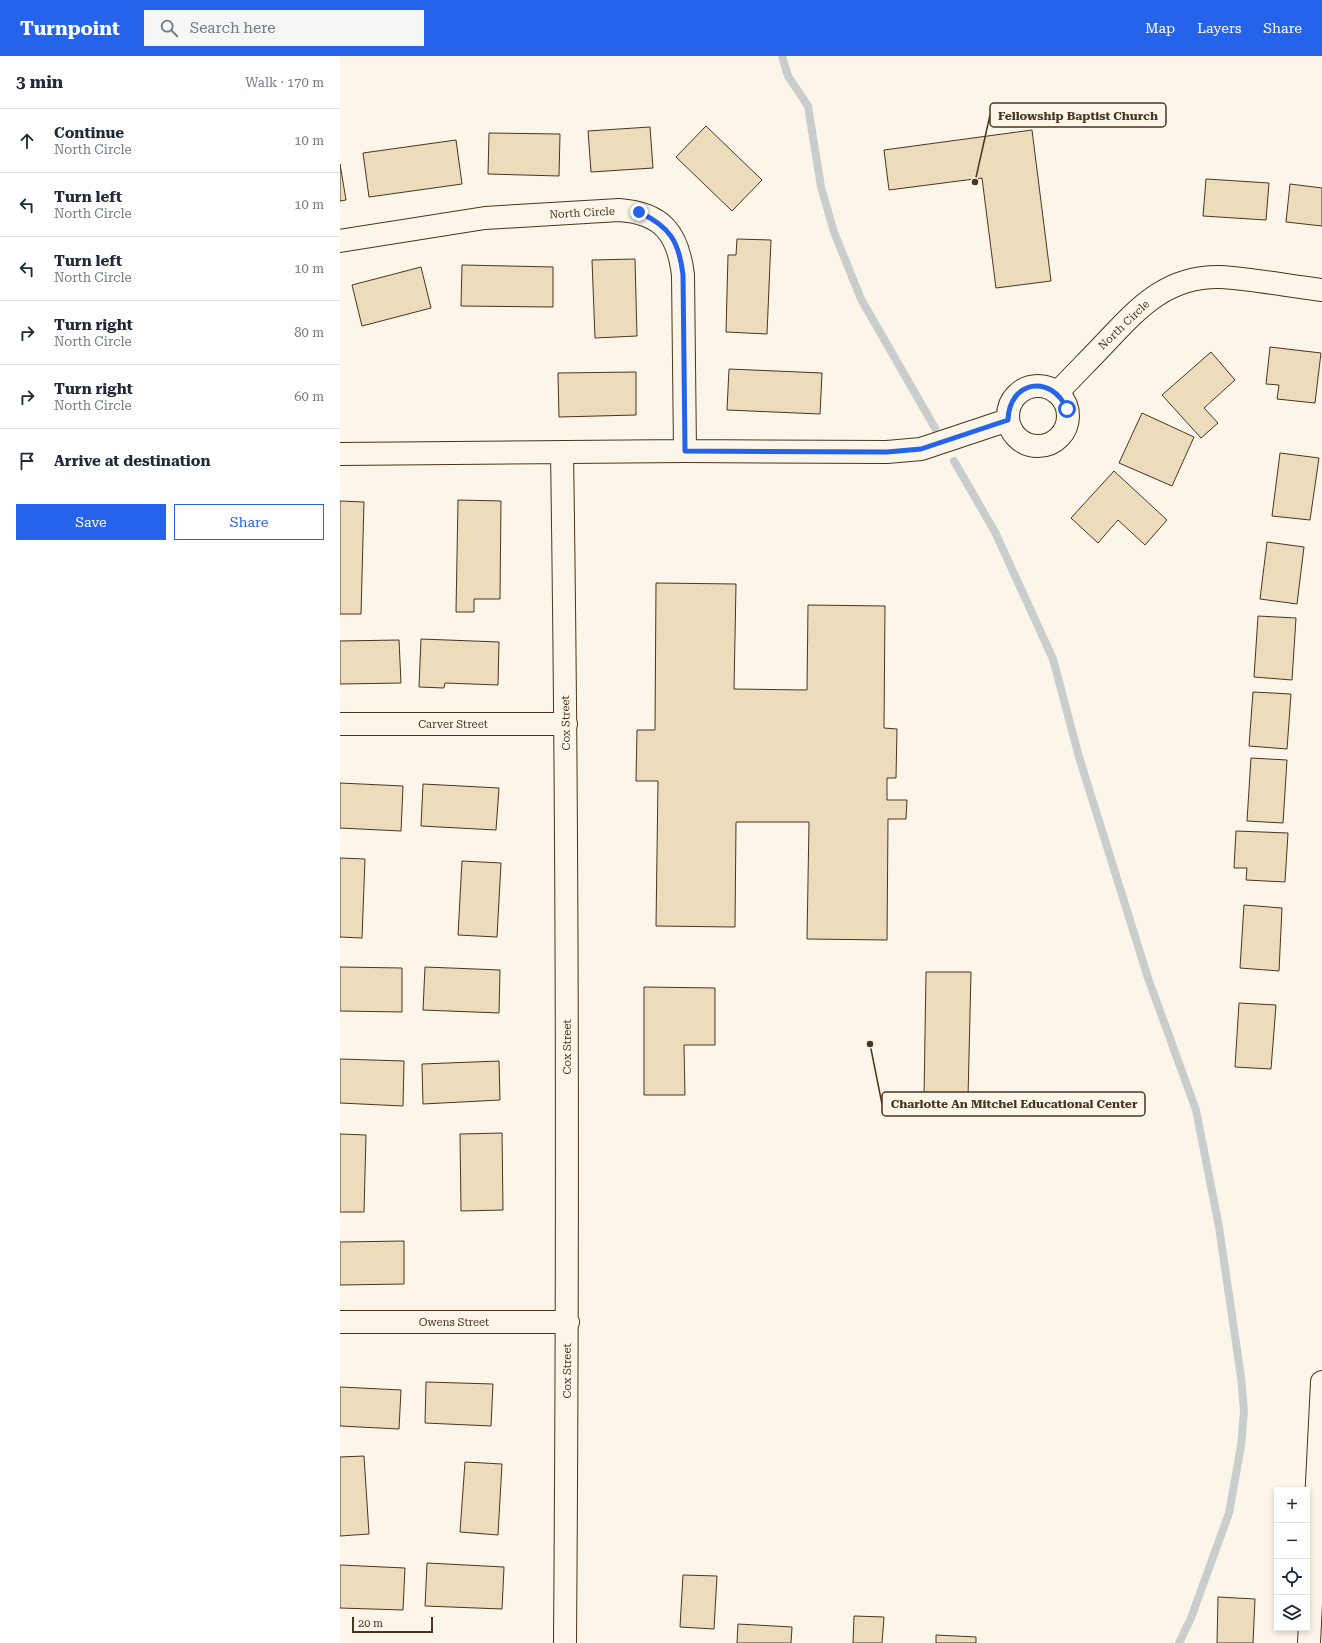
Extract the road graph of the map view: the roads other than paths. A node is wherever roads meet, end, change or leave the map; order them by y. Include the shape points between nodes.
1 (340, 241) edge
2 (1322, 290) edge
3 (1057, 393) junction
4 (1008, 420) junction
5 (685, 451) junction
6 (562, 452) junction
7 (340, 454) edge
8 (340, 724) edge
9 (566, 724) junction
10 (340, 1322) edge
11 (568, 1322) junction
12 (1322, 1382) edge
13 (565, 1643) edge
14 (1309, 1643) edge

1 - 5 street, North Circle via 485,218 619,210 639,212 657,221 672,237 680,255 683,275
2 - 3 street, North Circle via 1219,277 1179,283 1158,293 1140,307
3 - 4 street via 1048,388 1028,387 1012,400
3 - 4 street via 1067,409 1068,418 1060,436 1053,442 1035,446 1026,444 1011,430
4 - 5 street via 921,449 887,452
5 - 6 street
6 - 7 street
6 - 9 street, Cox Street
8 - 9 street, Carver Street
9 - 11 street, Cox Street
10 - 11 street, Owens Street
11 - 13 street, Cox Street
12 - 14 street

